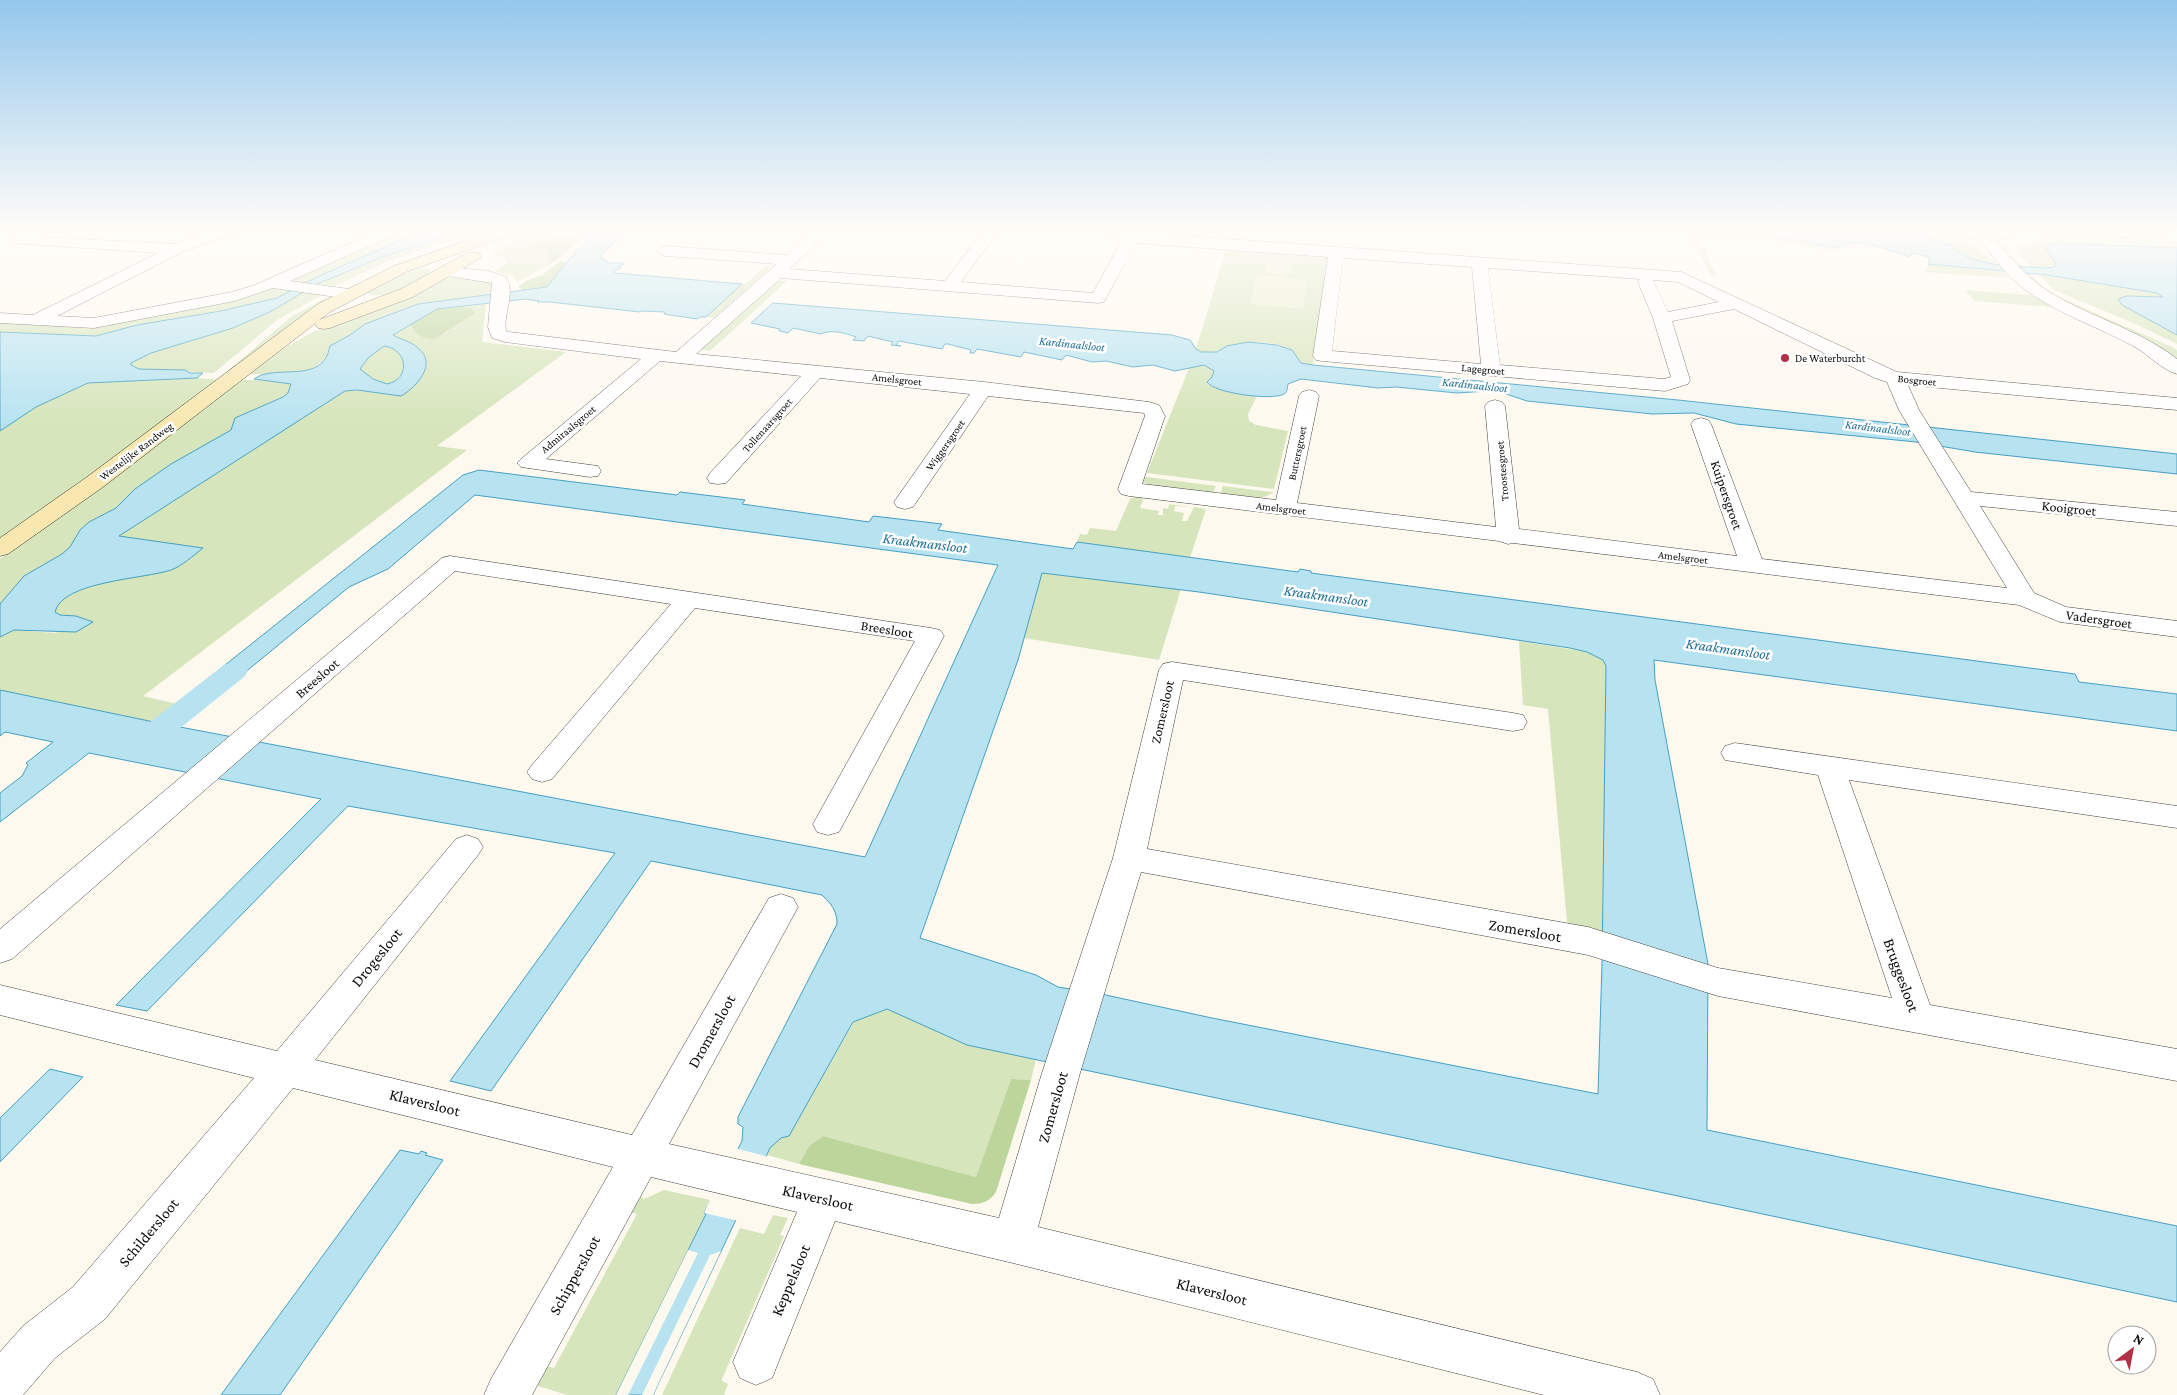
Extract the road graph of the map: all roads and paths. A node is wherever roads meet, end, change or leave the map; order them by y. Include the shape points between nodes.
1 (86, 295) edge
2 (238, 295) edge
3 (348, 295) edge
4 (350, 295) edge
5 (400, 295) edge
6 (501, 295) edge
7 (753, 295) edge
8 (1062, 295) edge
9 (1100, 295) edge
10 (1330, 295) edge
11 (1483, 295) edge
12 (1652, 295) edge
13 (1717, 295) edge
14 (2045, 295) edge
15 (382, 302) junction
16 (1734, 304) junction
17 (0, 318) edge
18 (1662, 318) junction
19 (35, 321) junction
20 (271, 350) junction
21 (656, 355) junction
22 (681, 357) junction
23 (2177, 368) edge
24 (1491, 370) junction
25 (816, 371) junction
26 (1895, 378) junction
27 (984, 388) junction
28 (1309, 396) dead end
29 (2177, 404) edge
30 (1495, 406) dead end
31 (1701, 424) dead end
32 (590, 471) dead end
33 (718, 478) dead end
34 (1962, 498) junction
35 (905, 502) dead end
36 (1285, 509) junction
37 (2177, 520) edge
38 (1508, 537) junction
39 (0, 549) edge
40 (1752, 566) junction
41 (690, 598) junction
42 (2024, 598) junction
43 (2177, 629) edge
44 (1514, 722) dead end
45 (1735, 753) dead end
46 (1830, 768) junction
47 (542, 772) dead end
48 (2177, 817) edge
49 (828, 824) dead end
50 (467, 847) dead end
51 (1129, 858) junction
52 (781, 907) dead end
53 (0, 949) edge
54 (0, 1000) edge
55 (1917, 1018) junction
56 (2177, 1066) edge
57 (286, 1068) junction
58 (642, 1154) junction
59 (824, 1198) junction
60 (1013, 1242) junction
61 (756, 1362) dead end
62 (0, 1386) edge
63 (507, 1395) edge
64 (1637, 1395) edge

1 - 19 street
2 - 19 street via 110,321 80,324
3 - 20 street, Westelijke Randweg via 308,319
4 - 15 street, Westelijke Randweg via 361,302
5 - 15 street, Westelijke Randweg
6 - 21 street, Amelsgroet via 497,330 505,337
7 - 22 street
8 - 9 street via 1098,298
10 - 24 street, Lagegroet via 1322,356
11 - 24 street
12 - 18 street, Lagegroet
13 - 16 street, Bosgroet
14 - 23 street via 2152,348
15 - 20 street, Westelijke Randweg via 315,327
16 - 18 street
16 - 26 street, Bosgroet
17 - 19 street
18 - 24 street, Lagegroet via 1681,380 1665,384
20 - 39 street, Westelijke Randweg
21 - 22 street, Amelsgroet
21 - 32 street, Admiraalsgroet via 528,464
22 - 25 street, Amelsgroet
25 - 27 street, Amelsgroet
25 - 33 street, Tollenaarsgroet
26 - 29 street, Bosgroet
26 - 34 street via 1914,419
27 - 35 street, Wiggersgroet
27 - 36 street, Amelsgroet via 1152,409 1155,416 1129,489
28 - 36 street, Buttersgroet
30 - 38 street, Troostesgroet
31 - 40 street, Kuipersgroet
34 - 37 street, Kooigroet
34 - 42 street
36 - 38 street, Amelsgroet
38 - 40 street, Amelsgroet
40 - 42 street, Amelsgroet
41 - 47 street
41 - 49 street, Breesloot via 931,636
41 - 53 street, Breesloot via 450,563
42 - 43 street, Vadersgroet via 2060,614
44 - 51 street, Zomersloot via 1172,670
45 - 46 street
46 - 48 street
46 - 55 street, Bruggesloot
50 - 57 street, Drogesloot
51 - 55 street, Zomersloot via 1588,941 1718,982
51 - 60 street, Zomersloot via 1061,1073
52 - 58 street, Dromersloot
54 - 57 street, Klaversloot
55 - 56 street, Bruggesloot
57 - 58 street, Klaversloot
57 - 62 street, Schildersloot via 89,1303 39,1342
58 - 59 street, Klaversloot
58 - 63 street, Schippersloot
59 - 60 street, Klaversloot
59 - 61 street, Keppelsloot
60 - 64 street, Klaversloot

